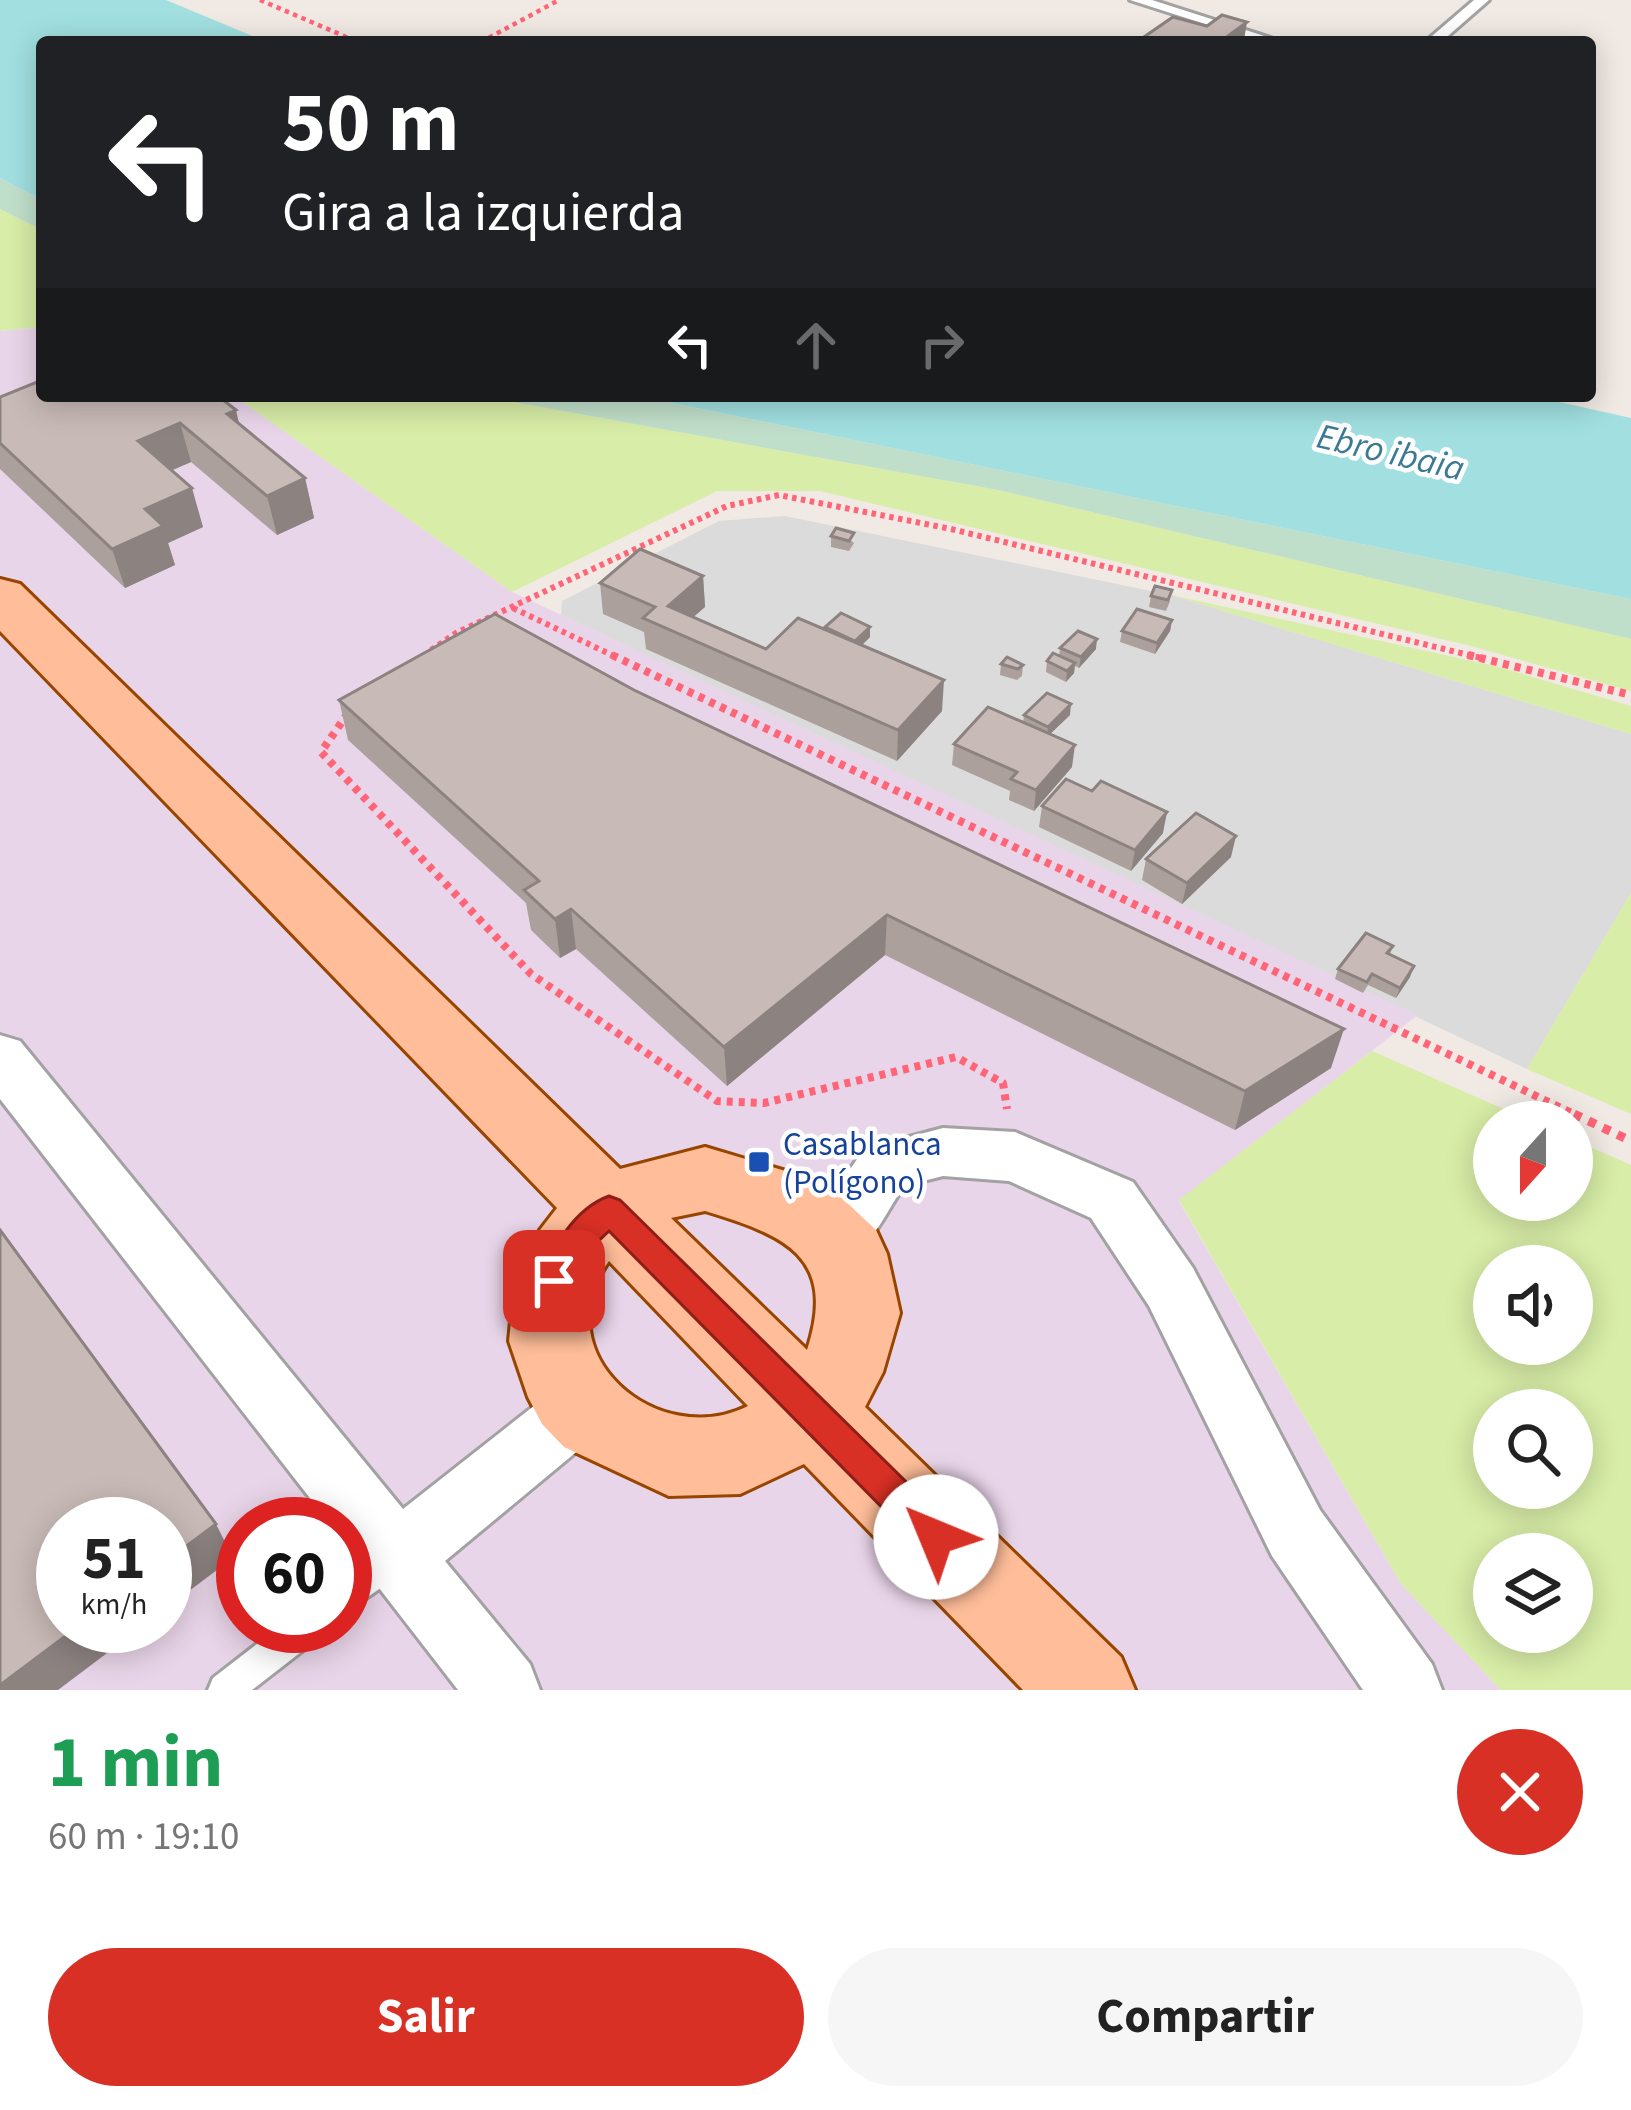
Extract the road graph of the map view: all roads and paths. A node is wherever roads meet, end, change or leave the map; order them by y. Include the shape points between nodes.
1 (260, 0) edge
2 (560, 0) edge
3 (1137, 0) edge
4 (1482, 0) edge
5 (344, 36) edge
6 (492, 36) edge
7 (1256, 36) edge
8 (1439, 36) edge
9 (0, 597) edge
10 (512, 607) junction
11 (419, 658) edge
12 (1631, 695) edge
13 (352, 707) edge
14 (0, 1057) edge
15 (1631, 1141) edge
16 (1015, 1157) junction
17 (609, 1210) junction
18 (835, 1237) junction
19 (580, 1408) junction
20 (815, 1414) junction
21 (315, 1497) edge
22 (372, 1576) edge
23 (273, 1653) edge
24 (225, 1690) edge
25 (504, 1690) edge
26 (1088, 1690) edge
27 (1406, 1690) edge

1 - 5 path
2 - 6 path
3 - 7 lane
4 - 8 lane
9 - 17 main road
10 - 11 path
10 - 12 path via 727,506 779,495 951,529
10 - 15 path
13 - 16 path via 321,752 530,974 718,1101 764,1103 956,1057 1003,1083
14 - 21 street
16 - 18 street via 943,1152 885,1166
16 - 27 street via 1112,1200 1171,1287 1296,1533
17 - 18 main road via 655,1188 704,1179 755,1185 800,1205
17 - 19 main road via 576,1242 554,1281 546,1325 556,1369
17 - 20 main road
18 - 20 main road via 856,1278 860,1325 846,1372
19 - 20 main road via 619,1438 668,1455 721,1456 772,1442
19 - 22 street
20 - 26 main road
22 - 25 street
23 - 24 lane

